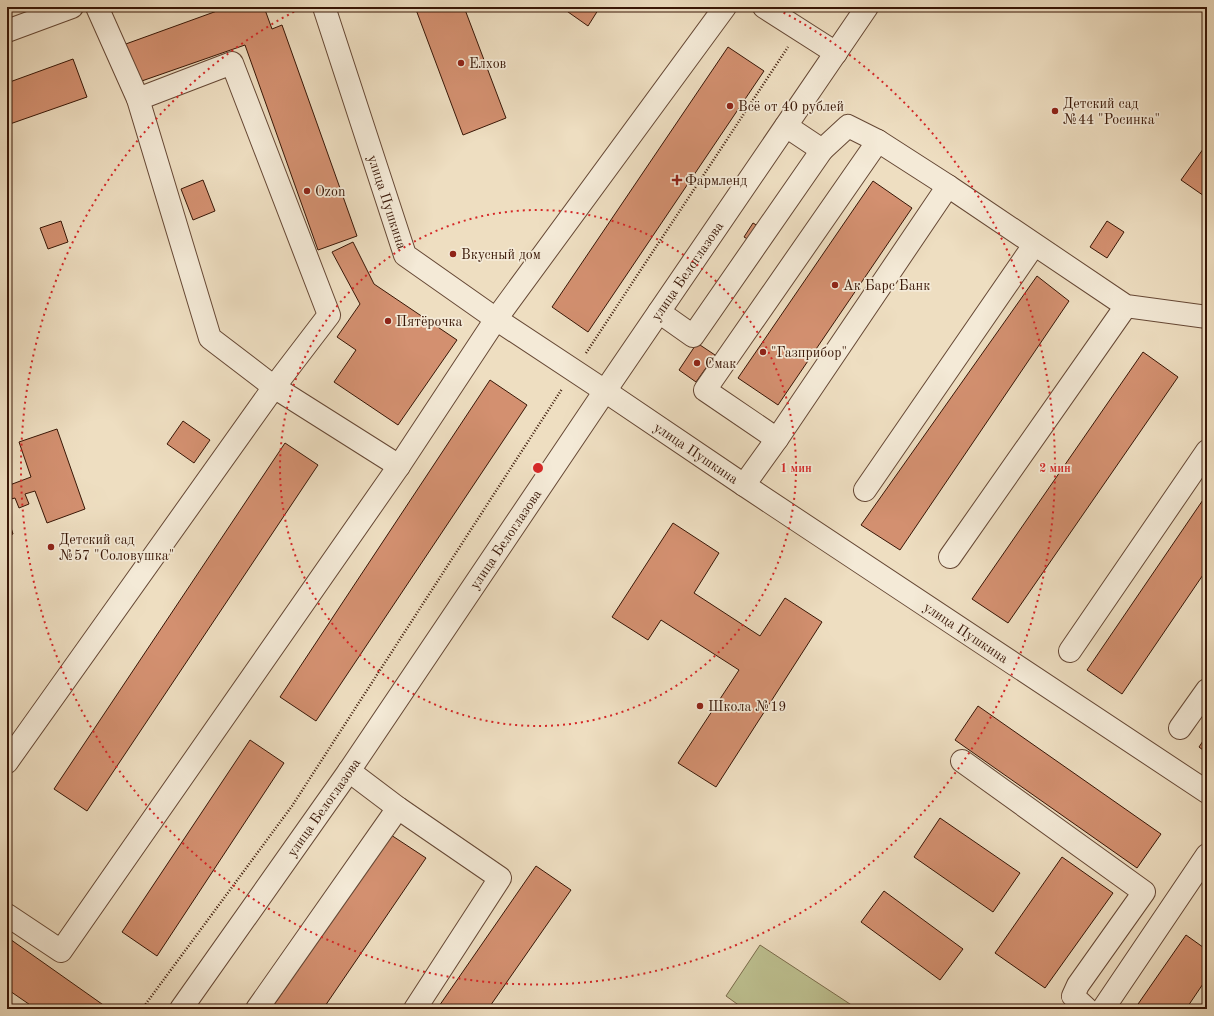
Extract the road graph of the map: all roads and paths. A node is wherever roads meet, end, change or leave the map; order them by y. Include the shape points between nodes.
1 (72, 7) edge
2 (97, 7) edge
3 (324, 7) edge
4 (725, 7) edge
5 (764, 7) edge
6 (868, 7) edge
7 (800, 30) junction
8 (7, 31) edge
9 (836, 52) junction
10 (138, 99) junction
11 (786, 126) junction
12 (878, 141) junction
13 (822, 150) junction
14 (948, 186) junction
15 (1034, 244) junction
16 (1126, 306) junction
17 (659, 312) junction
18 (1207, 317) edge
19 (496, 320) junction
20 (574, 370) junction
21 (274, 387) junction
22 (605, 391) junction
23 (777, 438) junction
24 (1207, 451) edge
25 (399, 466) junction
26 (744, 485) junction
27 (865, 490) dead end
28 (950, 557) dead end
29 (1070, 651) dead end
30 (1207, 690) edge
31 (1180, 728) dead end
32 (962, 761) dead end
33 (7, 762) edge
34 (349, 771) junction
35 (1207, 792) edge
36 (398, 808) junction
37 (1207, 855) edge
38 (7, 915) edge
39 (142, 1009) edge
40 (181, 1009) edge
41 (257, 1009) edge
42 (415, 1009) edge
43 (1087, 1009) edge
44 (1103, 1009) edge

1 - 8 street
2 - 10 street
3 - 19 street, улица Пушкина via 405,255
4 - 19 street
5 - 7 street
6 - 9 street, улица Белоглазова
7 - 9 street
7 - 20 path
9 - 11 street, улица Белоглазова
10 - 21 street via 210,338
10 - 21 street via 232,63 329,315
11 - 13 street
11 - 17 street, улица Белоглазова
12 - 13 street via 848,126
12 - 14 street
12 - 23 street via 705,390
13 - 17 street via 693,336
14 - 15 street
14 - 23 street
15 - 16 street
15 - 27 street
16 - 18 street
16 - 28 street
17 - 22 street, улица Белоглазова
19 - 20 street, улица Пушкина
19 - 25 street
20 - 22 street, улица Пушкина
20 - 39 path via 292,806
21 - 25 street
21 - 33 street
22 - 26 street, улица Пушкина
22 - 34 street, улица Белоглазова
23 - 26 street
24 - 29 street
25 - 38 street via 61,951
26 - 35 street, улица Пушкина
30 - 31 street
32 - 43 street via 1144,892 1078,985 1073,996
34 - 36 street
34 - 40 street, улица Белоглазова
36 - 41 street
36 - 42 street via 500,878
37 - 44 street

